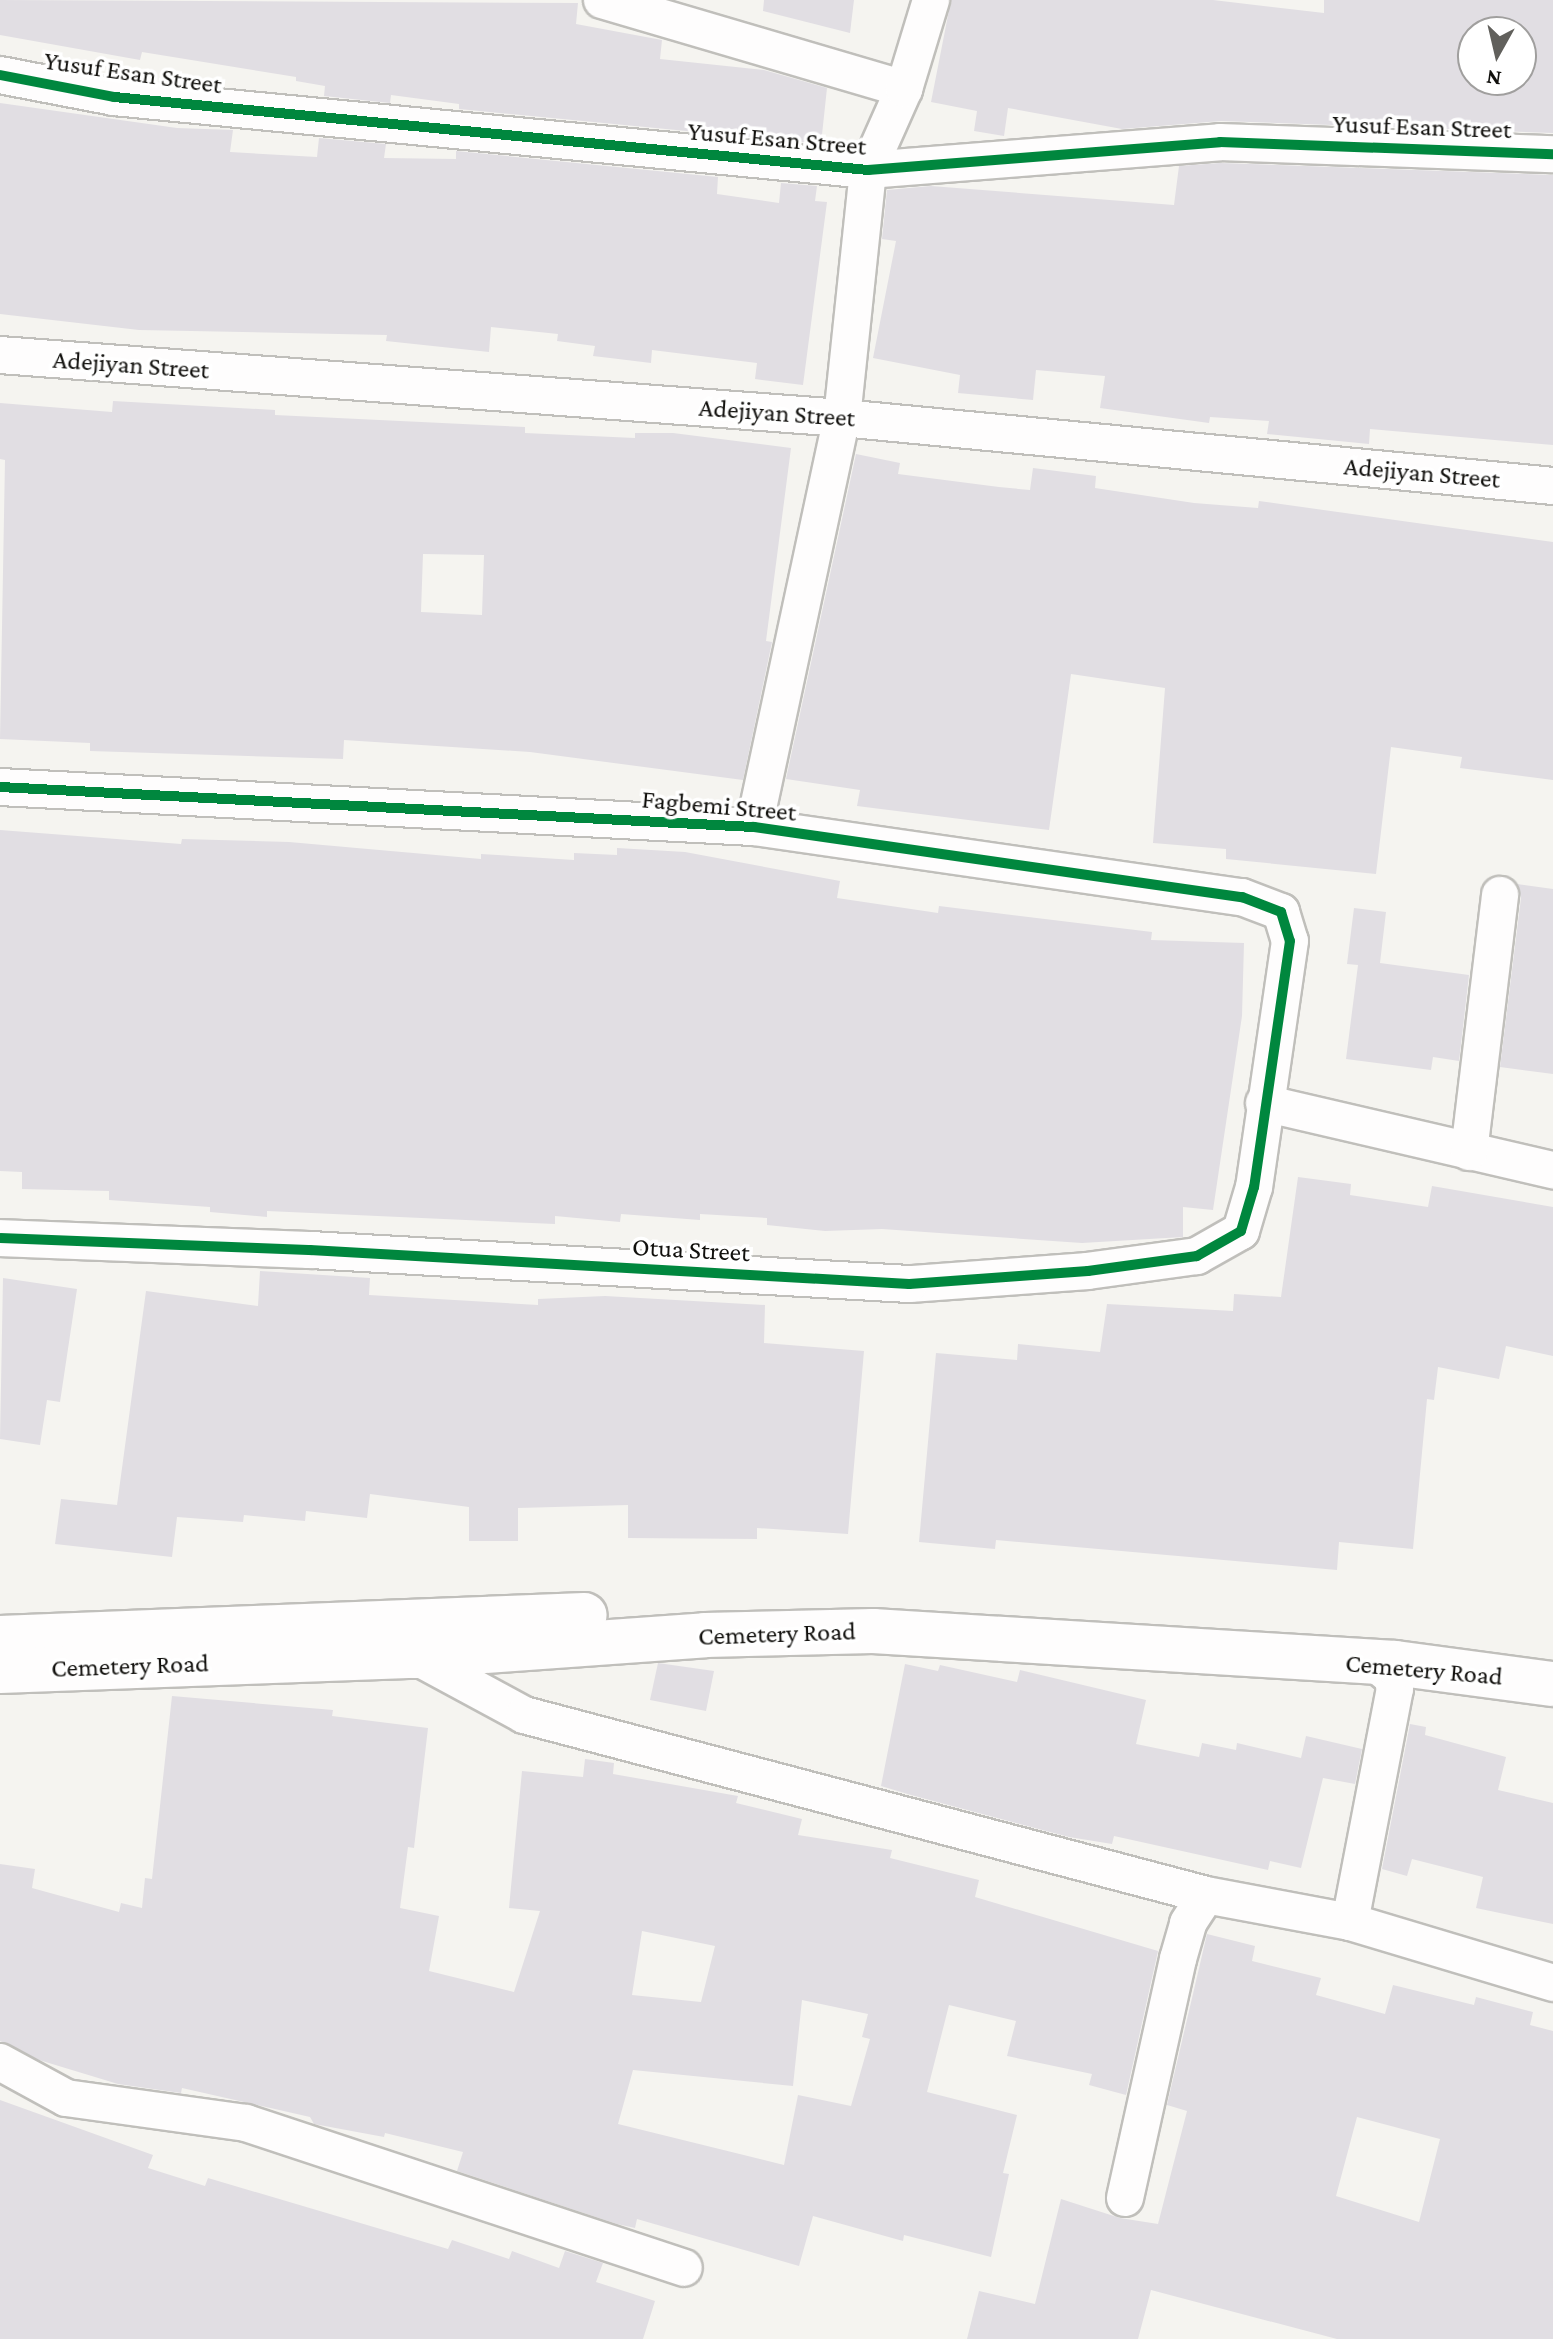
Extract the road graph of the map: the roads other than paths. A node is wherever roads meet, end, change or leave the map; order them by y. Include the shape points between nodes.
1 (602, 0) edge
2 (931, 0) edge
3 (0, 75) edge
4 (904, 89) junction
5 (1553, 154) edge
6 (868, 170) junction
7 (0, 355) edge
8 (842, 418) junction
9 (1553, 486) edge
10 (0, 787) edge
11 (754, 827) junction
12 (1500, 895) dead end
13 (1264, 1103) junction
14 (1469, 1152) junction
15 (1553, 1170) edge
16 (0, 1238) edge
17 (0, 1638) edge
18 (146, 1650) junction
19 (1553, 1654) edge
20 (415, 1656) junction
21 (1376, 1664) junction
22 (0, 1671) edge
23 (1553, 1684) edge
24 (1206, 1895) junction
25 (1350, 1922) junction
26 (1553, 1983) edge
27 (0, 2062) edge
28 (1125, 2198) dead end
29 (684, 2268) dead end

1 - 4 street
2 - 4 street
3 - 6 street, Yusuf Esan Street via 114,97
4 - 6 street
5 - 6 street, Yusuf Esan Street via 1220,142
6 - 8 street
7 - 8 street, Adejiyan Street
8 - 9 street, Adejiyan Street
8 - 11 street
10 - 11 street, Fagbemi Street
11 - 13 street, Fagbemi Street via 1242,897 1281,912 1290,941
12 - 14 street
13 - 14 street
13 - 16 street, Otua Street via 1254,1187 1241,1231 1197,1256 1088,1271 909,1284
14 - 15 street
17 - 18 main road, Cemetery Road
18 - 19 main road, Cemetery Road via 867,1605 1380,1635
18 - 20 main road, Cemetery Road
18 - 22 main road, Cemetery Road
20 - 21 main road, Cemetery Road via 705,1635 873,1631
20 - 24 street via 524,1715
21 - 23 main road, Cemetery Road
21 - 25 street via 1392,1677 1395,1689
24 - 25 street
24 - 28 street via 1188,1923 1178,1959
25 - 26 street
27 - 29 street via 66,2098 246,2123

